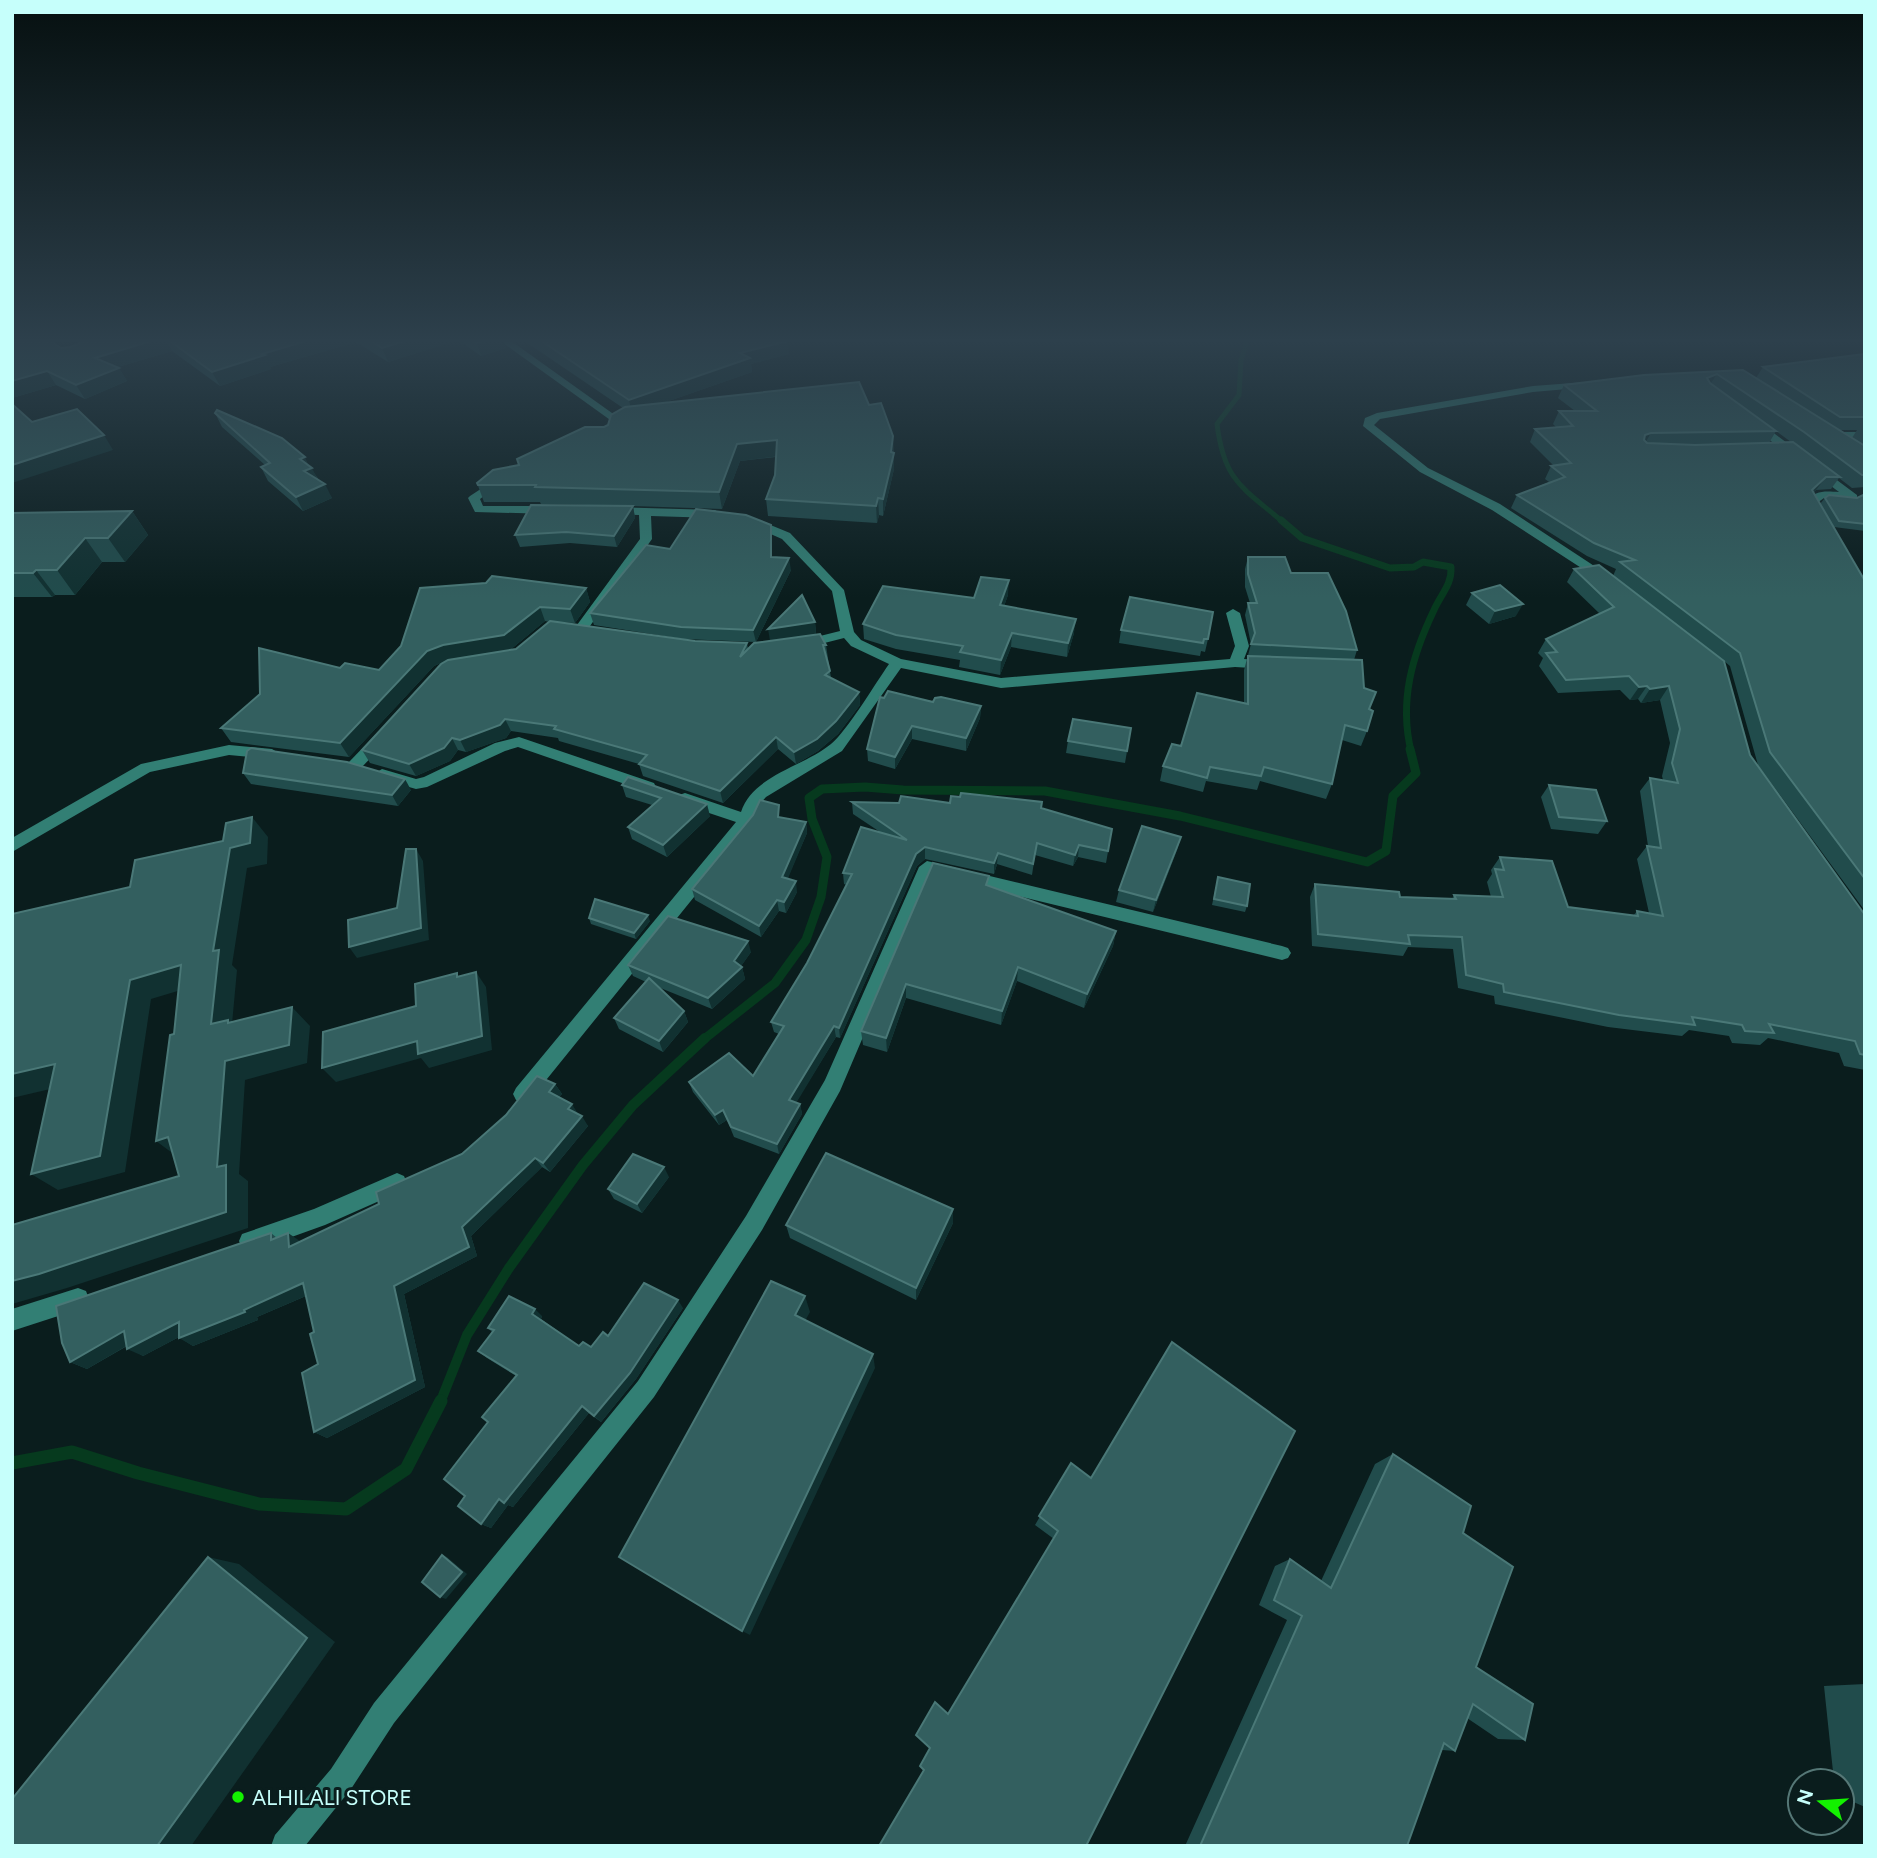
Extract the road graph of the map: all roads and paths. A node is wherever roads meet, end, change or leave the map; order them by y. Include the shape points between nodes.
1 (617, 425) edge
2 (1368, 425) edge
3 (1755, 425) edge
4 (1816, 428) edge
5 (595, 435) edge
6 (1827, 435) junction
7 (1865, 435) edge
8 (1766, 449) edge
9 (1790, 449) junction
10 (1849, 449) edge
11 (507, 476) edge
12 (1859, 498) edge
13 (562, 510) edge
14 (590, 511) edge
15 (645, 512) junction
16 (1825, 522) edge
17 (1616, 588) edge
18 (1233, 613) dead end
19 (546, 630) edge
20 (847, 633) junction
21 (791, 647) edge
22 (897, 663) junction
23 (1235, 663) junction
24 (1286, 667) edge
25 (389, 728) edge
26 (287, 756) edge
27 (747, 820) junction
28 (12, 846) edge
29 (1282, 953) dead end
30 (513, 1107) edge
31 (413, 1176) edge
32 (238, 1245) edge
33 (94, 1293) edge
34 (12, 1320) edge
35 (286, 1846) edge

1 - 5 street
2 - 17 street via 1424,470 1496,507
3 - 9 street
4 - 6 street
6 - 7 street
6 - 10 street
8 - 9 street
9 - 12 street
11 - 13 street via 474,498 479,509
12 - 16 street via 1822,494 1811,502
14 - 15 street
15 - 19 street via 646,539 586,631 557,626
15 - 20 street via 731,516 786,536 838,590
18 - 23 street via 1242,646
20 - 21 street
20 - 22 street via 856,643
22 - 23 street via 1001,683
22 - 27 street via 837,747 760,793
23 - 24 street
25 - 27 street via 348,765 416,784 519,742
26 - 28 street via 229,750 146,768
27 - 30 street
29 - 35 street via 927,867 833,1085 754,1223 653,1378 384,1713 341,1779
31 - 32 street via 317,1218
33 - 34 street

